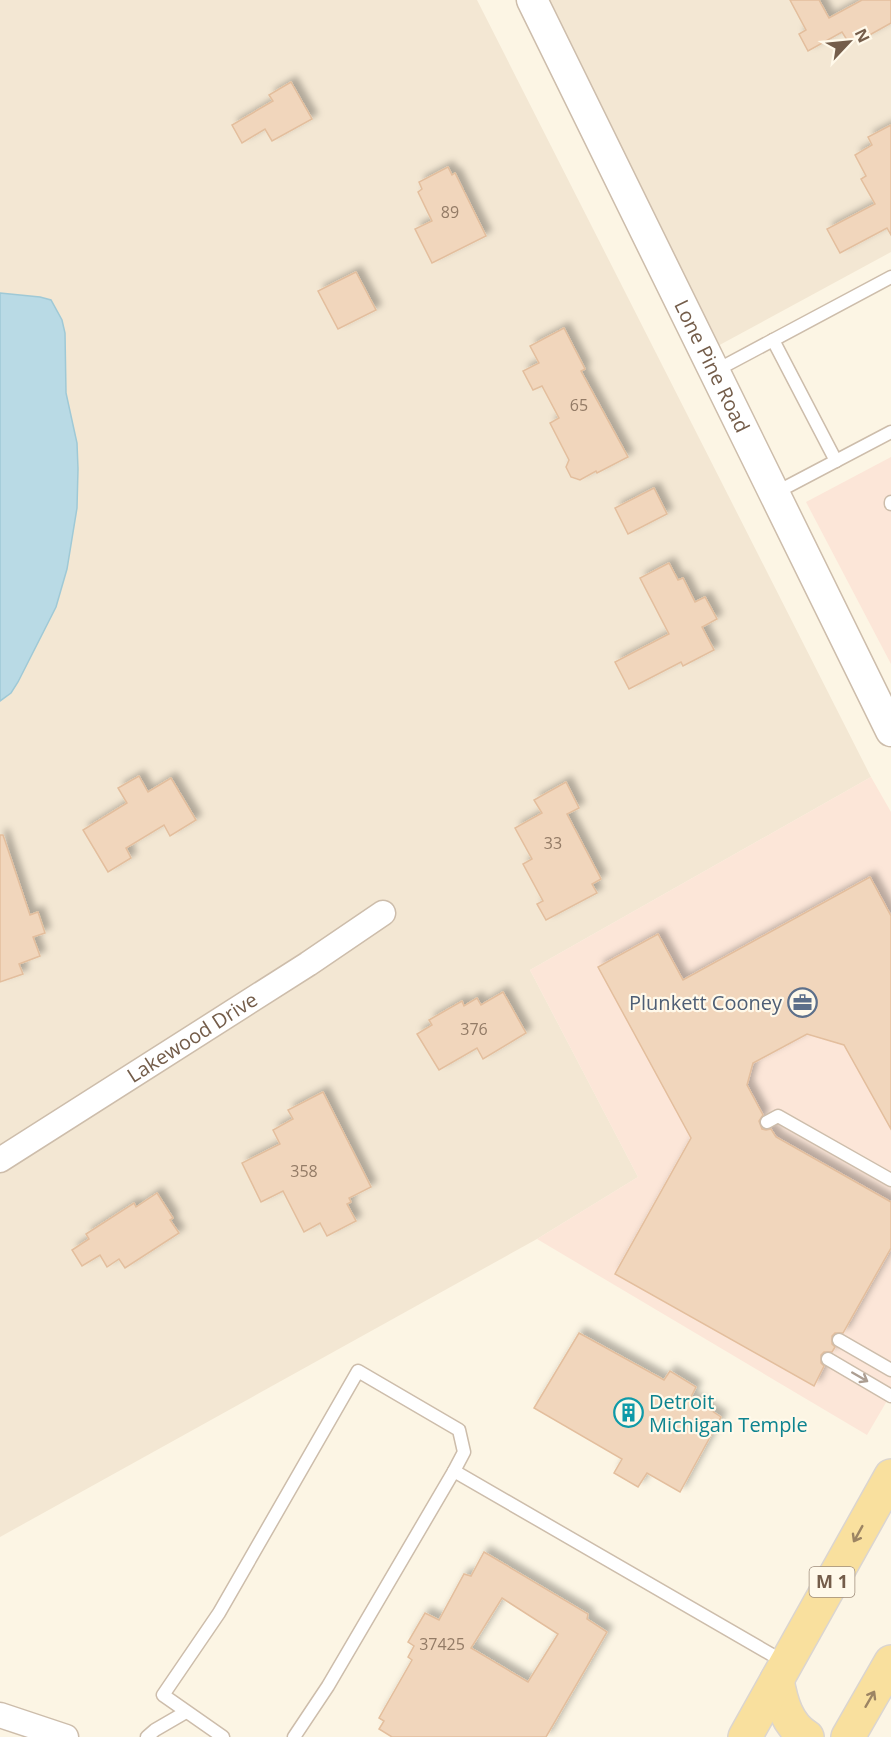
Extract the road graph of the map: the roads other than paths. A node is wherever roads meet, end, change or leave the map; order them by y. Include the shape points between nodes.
1 (532, 0) edge
2 (891, 277) edge
3 (773, 340) junction
4 (714, 371) junction
5 (891, 432) edge
6 (836, 461) junction
7 (775, 493) junction
8 (891, 731) edge
9 (384, 913) dead end
10 (767, 1122) dead end
11 (0, 1160) edge
12 (891, 1180) edge
13 (839, 1340) dead end
14 (828, 1359) dead end
15 (891, 1370) edge
16 (891, 1396) edge
17 (454, 1471) junction
18 (891, 1476) edge
19 (891, 1662) edge
20 (782, 1672) junction
21 (186, 1712) junction
22 (0, 1715) edge
23 (847, 1736) edge
24 (66, 1737) edge
25 (147, 1737) edge
26 (222, 1737) edge
27 (294, 1737) edge
28 (745, 1737) edge
29 (807, 1737) edge

1 - 4 street, Lone Pine Road
2 - 3 lane
3 - 4 lane
3 - 6 lane
4 - 7 street, Lone Pine Road
5 - 6 lane
6 - 7 lane
7 - 8 street, Lone Pine Road
9 - 11 street, Lakewood Drive
10 - 12 lane via 778,1116
13 - 15 lane
14 -> 16 lane
17 - 20 lane
17 - 21 lane via 464,1452 459,1430 358,1371 219,1613 163,1695
17 - 27 lane
18 -> 20 main road, M 1
23 -> 19 main road
20 - 28 main road, M 1
20 - 29 main road via 780,1700 791,1722
21 - 25 lane
21 - 26 lane
22 - 24 street

